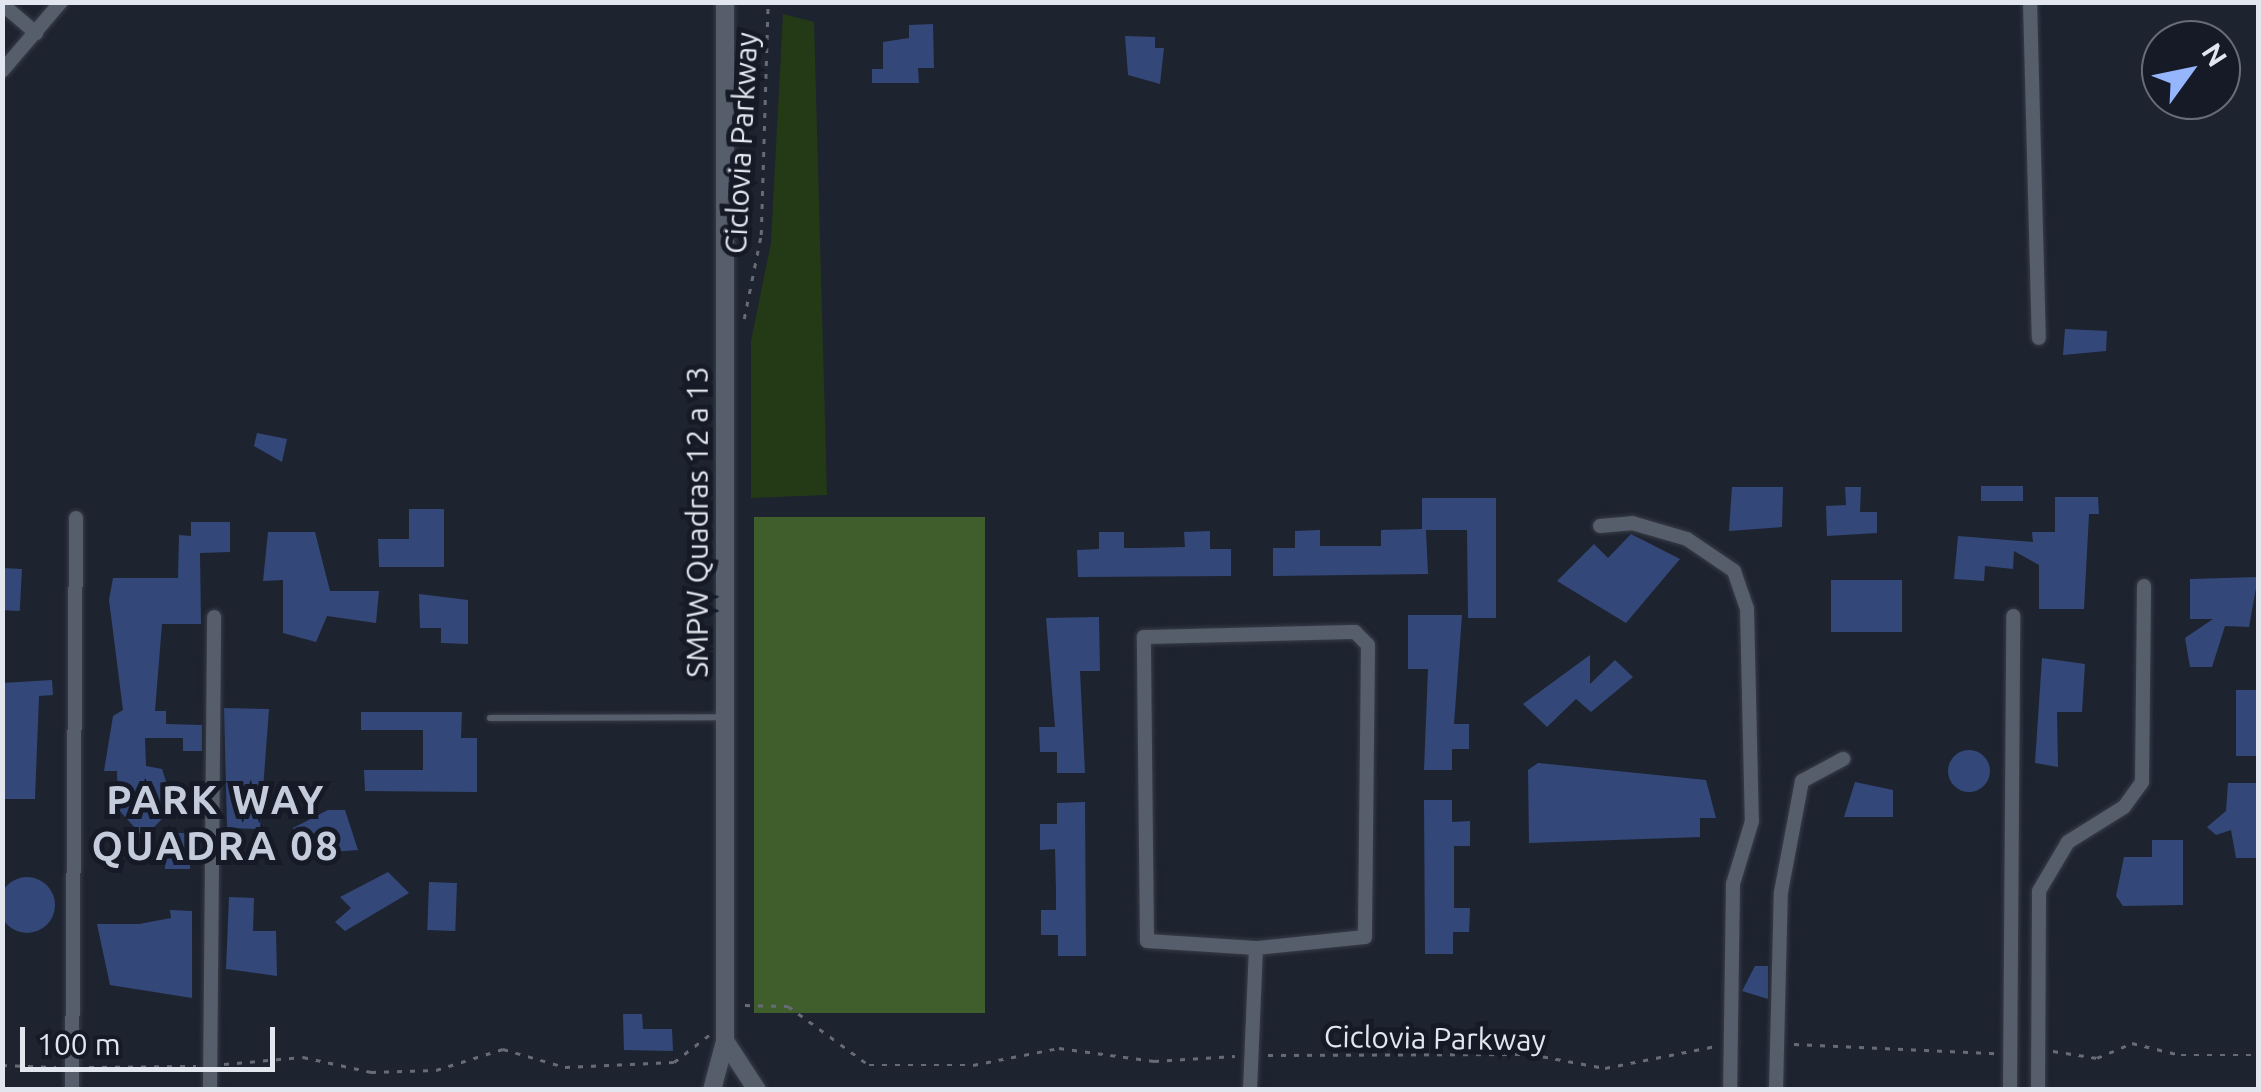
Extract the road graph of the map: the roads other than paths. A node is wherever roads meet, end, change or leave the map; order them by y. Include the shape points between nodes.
1 (61, 2) edge
2 (725, 2) edge
3 (2030, 2) edge
4 (2, 4) edge
5 (36, 33) junction
6 (2, 71) edge
7 (2039, 338) dead end
8 (76, 518) dead end
9 (1600, 526) dead end
10 (2144, 586) dead end
11 (2013, 616) dead end
12 (214, 617) dead end
13 (725, 717) junction
14 (490, 718) dead end
15 (1843, 759) dead end
16 (1256, 948) junction
17 (725, 1032) junction
18 (1256, 1085) edge
19 (72, 1090) edge
20 (210, 1090) edge
21 (712, 1090) edge
22 (757, 1090) edge
23 (1730, 1090) edge
24 (1776, 1090) edge
25 (2010, 1090) edge
26 (2038, 1090) edge

1 - 5 street
2 - 13 street, SMPW Quadras 12 a 13
3 - 7 street
4 - 5 street
5 - 6 street
8 - 19 street via 65,1067
9 - 23 street via 1666,528 1734,571 1742,587 1752,821 1732,884
10 - 26 street via 2142,782 2124,807 2052,860 2040,891
11 - 25 street
12 - 20 street
13 - 14 lane
13 - 17 street, SMPW Quadras 12 a 13
15 - 24 street via 1802,781 1780,892
16 - 16 street via 1355,944 1368,931 1368,645 1354,632 1150,632 1138,671 1142,933 1156,945
16 - 18 street
17 - 21 street, SMPW Quadras 12 a 13
17 - 22 street

